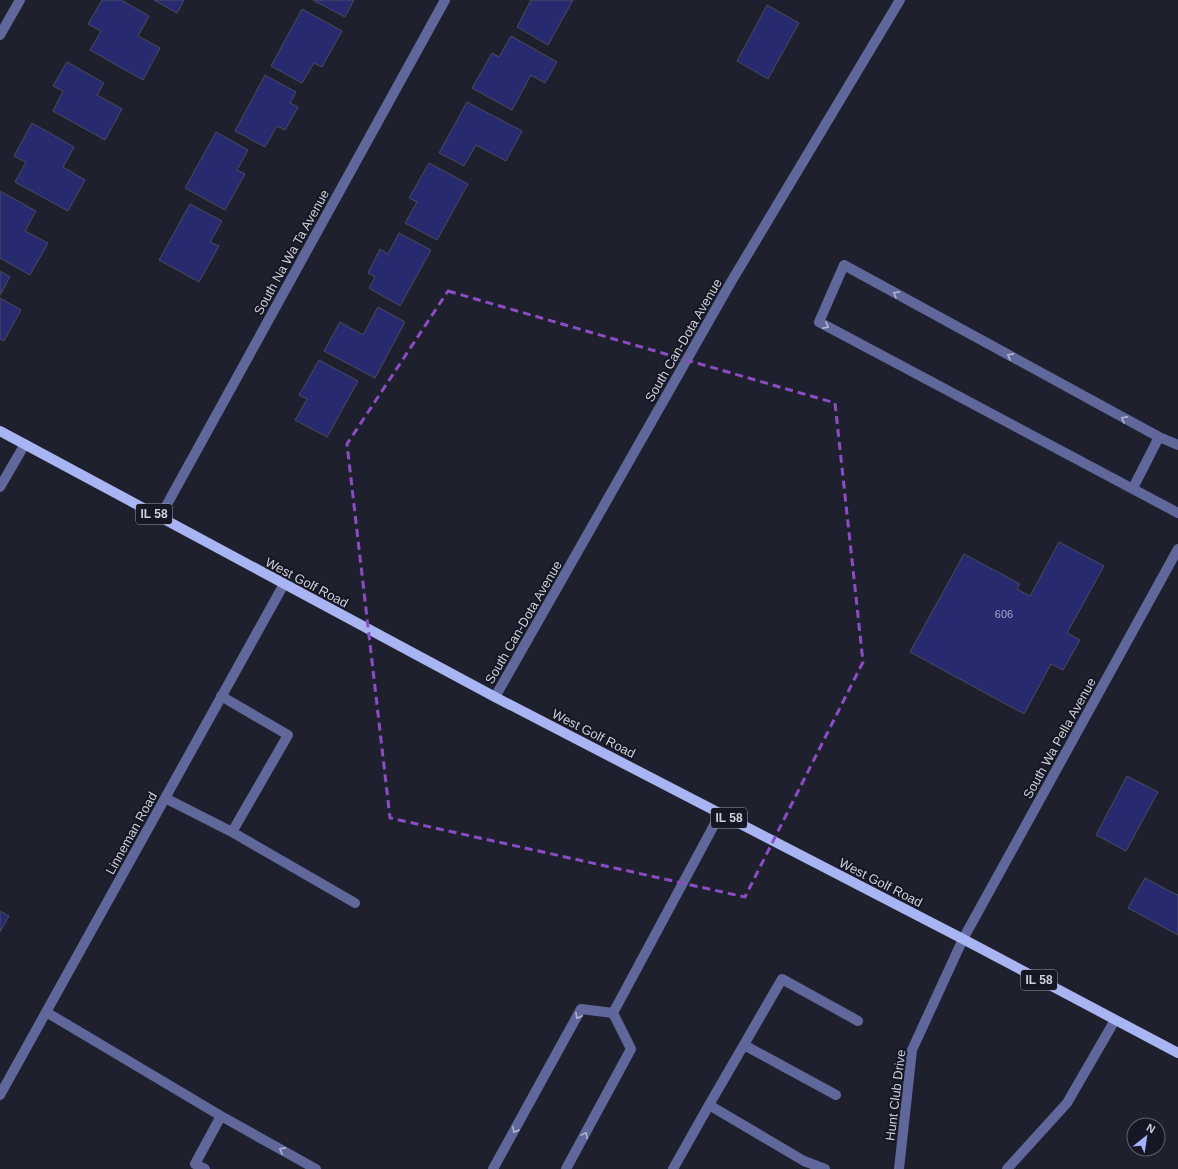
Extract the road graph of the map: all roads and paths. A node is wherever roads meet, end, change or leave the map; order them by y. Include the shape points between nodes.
1 (20, 0) edge
2 (445, 0) edge
3 (900, 0) edge
4 (0, 35) edge
5 (0, 431) edge
6 (1159, 437) junction
7 (25, 444) junction
8 (1178, 445) edge
9 (0, 487) edge
10 (1133, 488) junction
11 (1178, 513) edge
12 (160, 517) junction
13 (1178, 549) edge
14 (284, 584) junction
15 (222, 696) junction
16 (495, 697) junction
17 (165, 798) junction
18 (720, 814) junction
19 (232, 832) junction
20 (355, 903) dead end
21 (963, 939) junction
22 (46, 1012) junction
23 (613, 1013) junction
24 (1115, 1020) junction
25 (858, 1021) dead end
26 (744, 1045) junction
27 (1178, 1053) edge
28 (0, 1095) edge
29 (836, 1095) dead end
30 (709, 1105) junction
31 (221, 1116) junction
32 (205, 1169) edge
33 (316, 1169) edge
34 (493, 1169) edge
35 (566, 1169) edge
36 (673, 1169) edge
37 (825, 1169) edge
38 (899, 1169) edge
39 (1007, 1169) edge

1 - 4 street
2 - 12 street, South Na Wa Ta Avenue
3 - 16 street, South Can-Dota Avenue via 731,282
5 - 7 main road, West Golf Road / IL 58
6 - 8 street
6 - 10 street
6 -> 10 street via 844,265 818,322
7 - 9 street
7 - 12 main road, West Golf Road / IL 58
10 - 11 street
12 - 14 main road, West Golf Road / IL 58
13 - 21 street, South Wa Pella Avenue
14 - 15 street, Linneman Road
14 - 16 main road, West Golf Road / IL 58
15 - 17 street, Linneman Road
15 - 19 street via 288,735
16 - 18 main road, West Golf Road / IL 58
17 - 19 street
17 - 22 street, Linneman Road
18 - 21 main road, West Golf Road / IL 58
18 - 23 street
19 - 20 street
21 - 24 main road, West Golf Road / IL 58
21 - 38 street, Hunt Club Drive via 912,1050
22 - 28 street, Linneman Road
22 - 31 street
23 -> 34 street via 581,1009
35 -> 23 street via 631,1049
24 - 27 main road, West Golf Road / IL 58
24 - 39 street via 1067,1103
25 - 26 street via 782,979
26 - 29 street
26 - 30 street
30 - 36 street
30 - 37 street via 804,1161
31 - 32 street via 195,1164
33 -> 31 street

